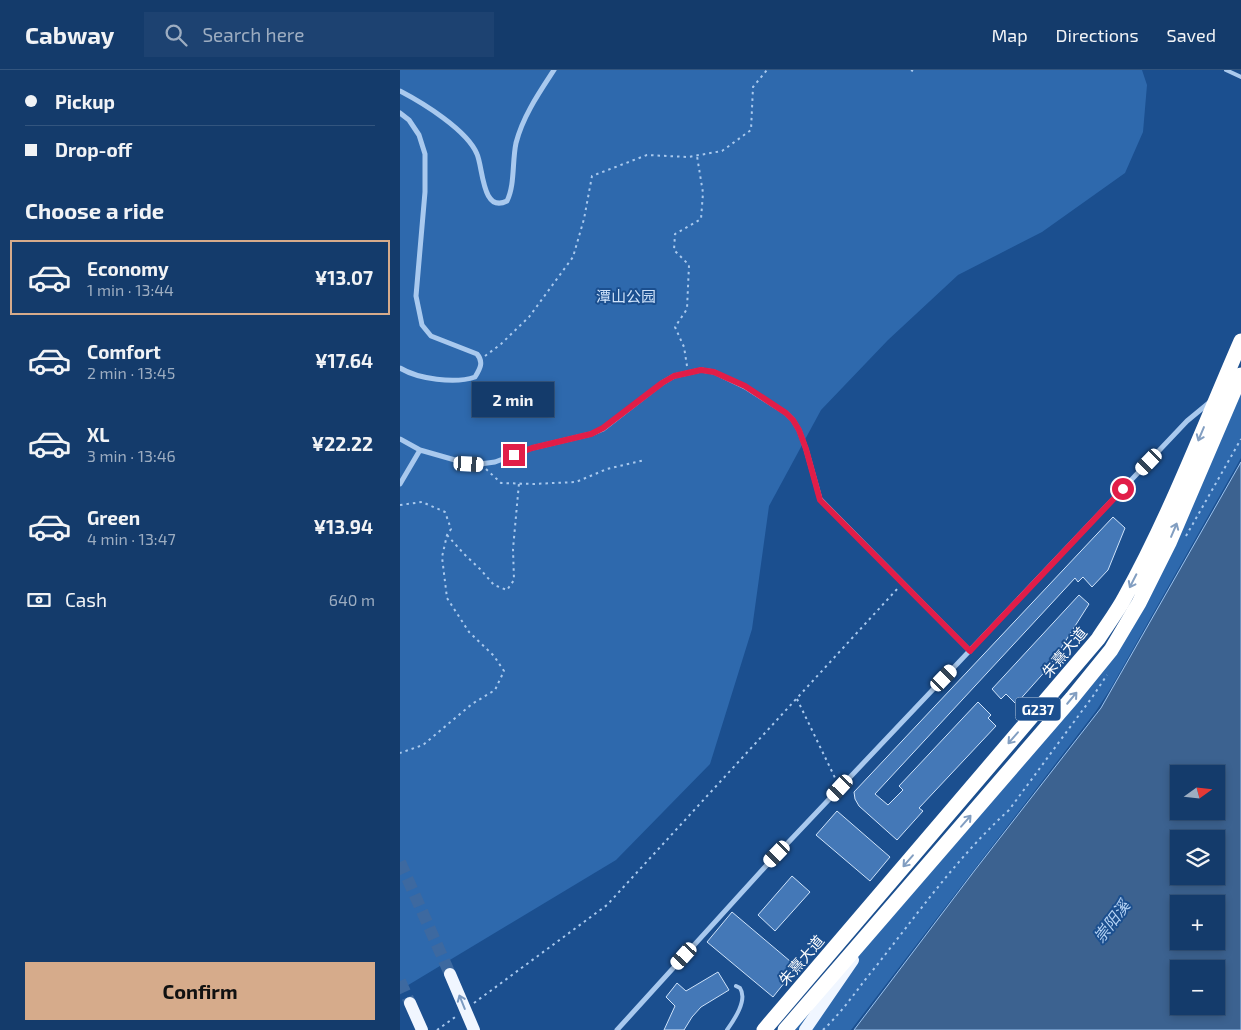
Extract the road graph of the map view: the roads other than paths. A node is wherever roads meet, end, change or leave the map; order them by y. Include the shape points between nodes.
1 (554, 70) edge
2 (1226, 70) edge
3 (1241, 77) edge
4 (400, 91) edge
5 (400, 113) edge
6 (1241, 341) edge
7 (400, 368) edge
8 (1241, 374) edge
9 (1218, 395) junction
10 (400, 439) edge
11 (420, 450) junction
12 (400, 484) edge
13 (970, 651) junction
14 (877, 924) junction
15 (450, 974) tunnel mouth
16 (736, 986) dead end
17 (410, 1003) tunnel mouth
18 (422, 1030) edge
19 (474, 1030) edge
20 (617, 1030) edge
21 (727, 1030) edge
22 (764, 1030) edge
23 (785, 1030) edge
24 (805, 1030) edge

1 - 4 street via 522,127 513,160 512,186 507,201 503,203 494,202 486,194 477,154 466,136 418,100
2 - 3 lane
5 - 7 street via 409,120 425,154 416,296 422,325 431,336 477,354 481,359 475,377 454,380 422,377
6 - 9 highway, 朱熹大道 / G237
8 - 9 street
14 -> 8 highway, G237 via 1111,650 1169,542
9 - 13 street via 1187,421
9 -> 22 highway, 朱熹大道 / G237 via 1155,537 1125,598 1098,639
10 - 11 street
11 - 12 street
11 - 13 street via 469,464 495,462 532,448 591,434 614,421 674,376 701,370 714,372 745,386 789,416 799,430 820,500
13 - 20 street via 764,867
14 - 23 highway, G237
14 - 24 main road
19 -> 15 main road, bridge
16 - 21 lane via 743,995
17 - 18 main road

